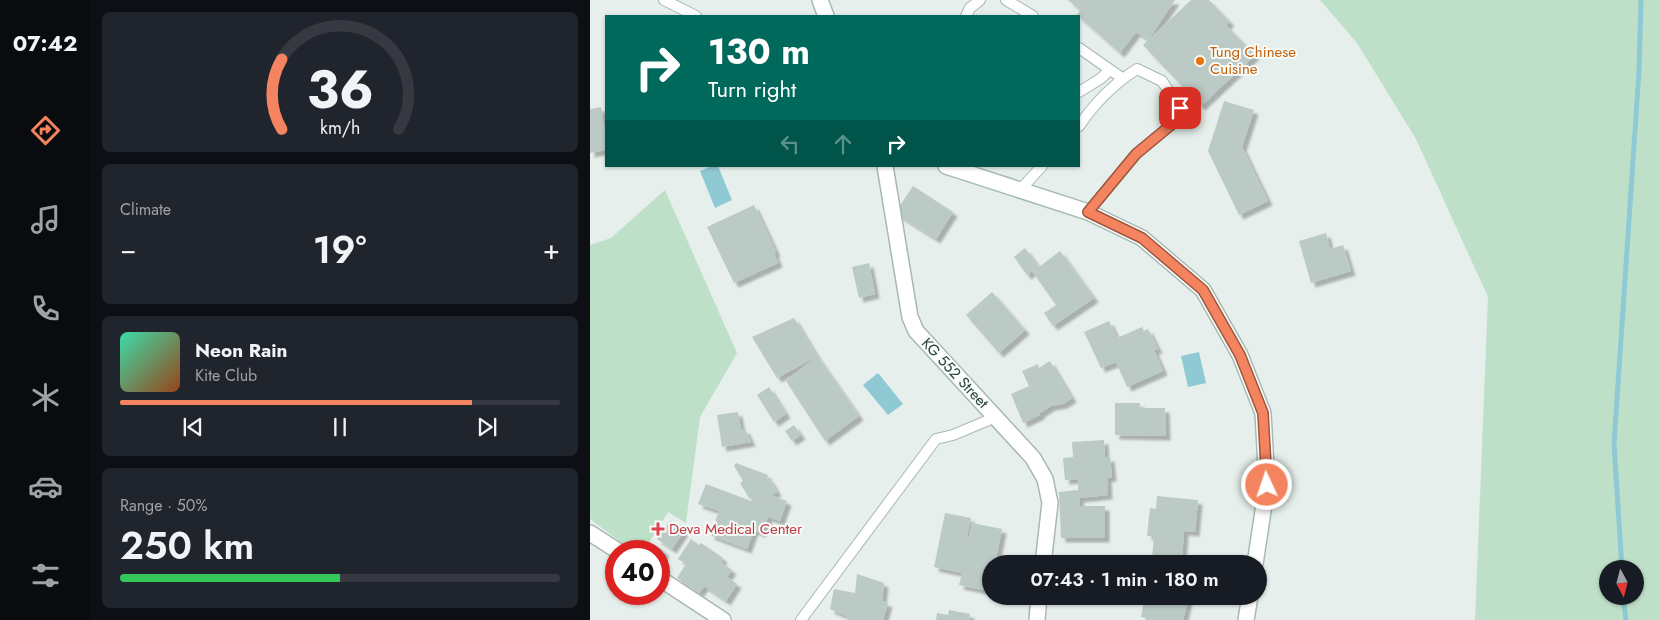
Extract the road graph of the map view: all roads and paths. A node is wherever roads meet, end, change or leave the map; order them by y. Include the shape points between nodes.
1 (664, 0) edge
2 (820, 0) edge
3 (980, 0) edge
4 (1006, 0) edge
5 (694, 15) edge
6 (826, 15) edge
7 (966, 15) edge
8 (1031, 15) edge
9 (1080, 49) edge
10 (1110, 70) junction
11 (1122, 78) junction
12 (1080, 91) edge
13 (1080, 125) edge
14 (885, 167) edge
15 (949, 167) edge
16 (1041, 167) edge
17 (1020, 190) junction
18 (1088, 212) junction
19 (996, 417) junction
20 (590, 532) edge
21 (605, 542) edge
22 (1044, 555) edge
23 (1256, 555) edge
24 (670, 585) edge
25 (1039, 605) edge
26 (1248, 605) edge
27 (723, 620) edge
28 (801, 620) edge
29 (1037, 620) edge
30 (1246, 620) edge

1 - 5 lane
2 - 6 street
3 - 7 lane
4 - 8 lane
9 - 10 lane
10 - 11 lane
10 - 12 lane
11 - 13 lane
11 - 18 lane via 1137,69 1162,81 1180,108 1177,120 1136,154
14 - 19 street, KG 552 Street via 910,317 916,332
15 - 17 street
16 - 17 lane
17 - 18 street
18 - 23 street via 1142,238 1203,290 1240,355 1263,413 1267,485
19 - 22 street, KG 552 Street via 1033,458 1045,479 1050,503
19 - 28 lane via 936,439
20 - 21 street
24 - 27 street
25 - 29 street
26 - 30 street

